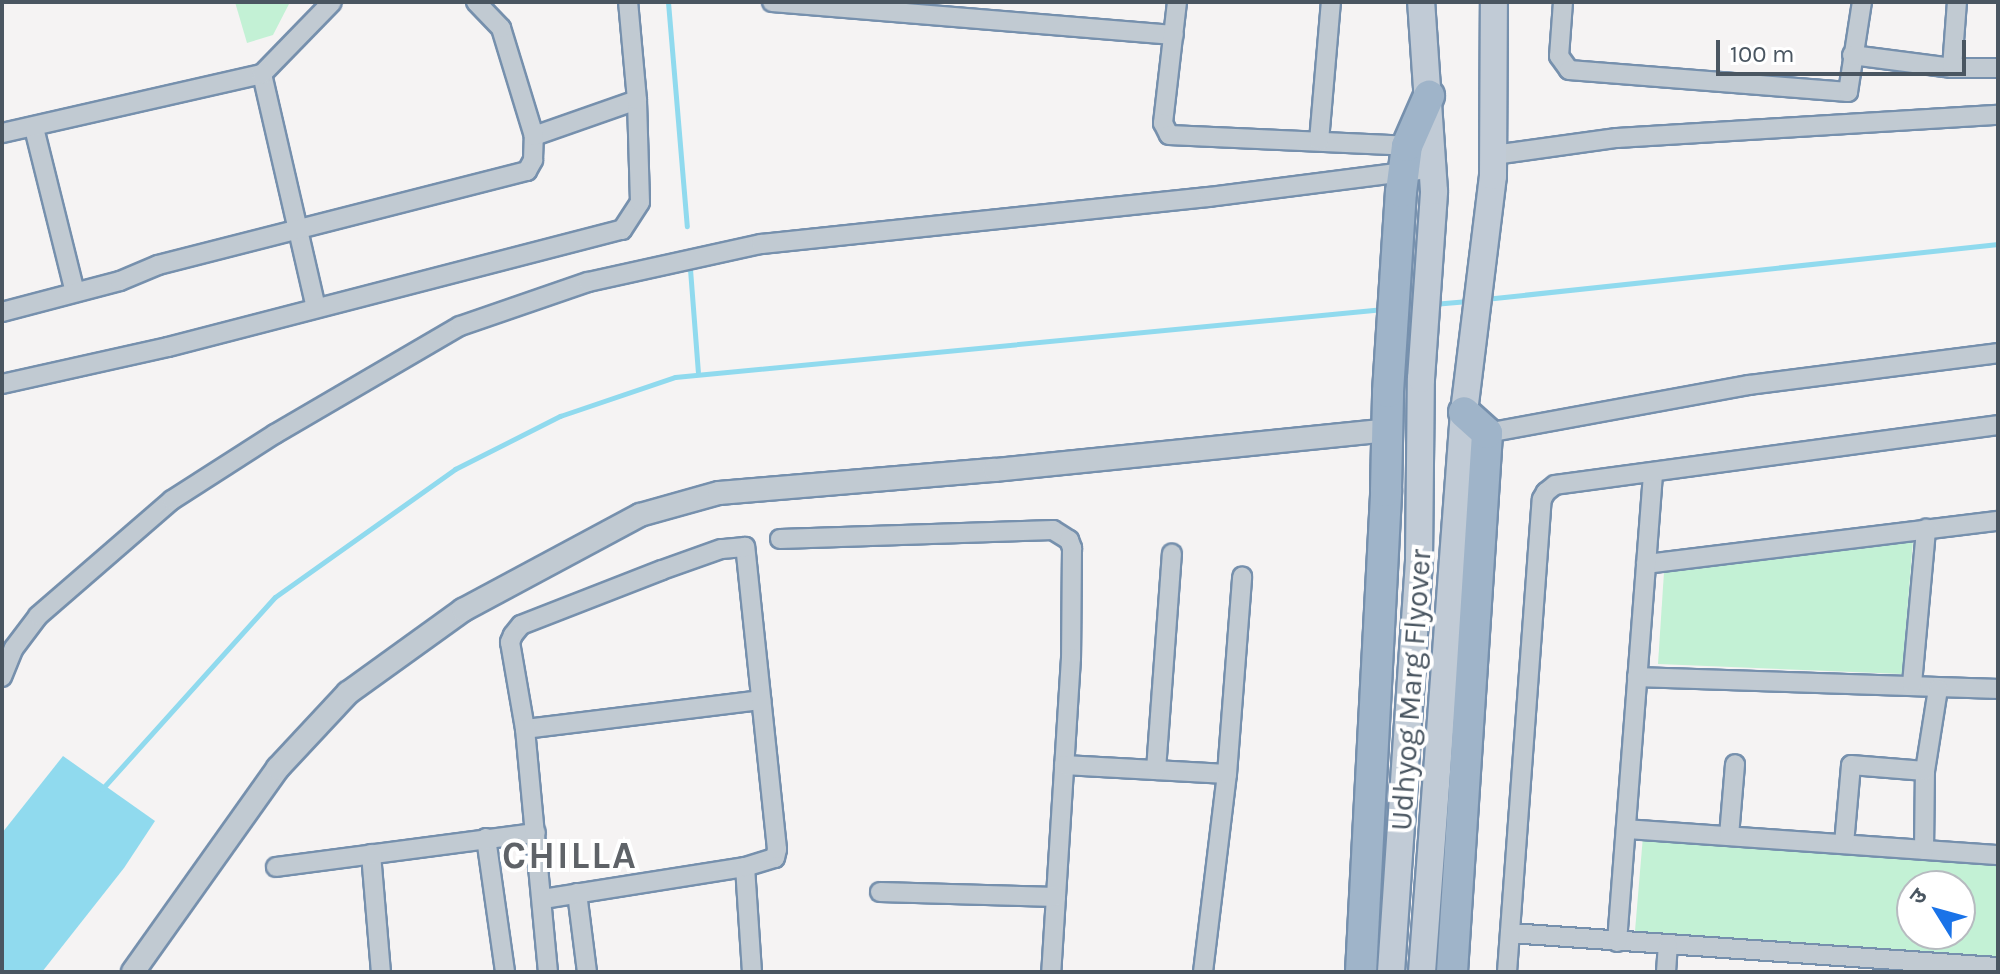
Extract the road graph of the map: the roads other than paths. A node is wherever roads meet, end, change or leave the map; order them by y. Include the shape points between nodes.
1 (332, 2) edge
2 (476, 2) edge
3 (628, 2) edge
4 (772, 2) edge
5 (1177, 2) edge
6 (1331, 2) edge
7 (1421, 2) edge
8 (1494, 2) edge
9 (1563, 2) edge
10 (1860, 2) edge
11 (1957, 2) edge
12 (1174, 35) junction
13 (1852, 55) junction
14 (1952, 68) junction
15 (1998, 68) edge
16 (262, 74) junction
17 (1429, 96) junction
18 (637, 100) junction
19 (1998, 115) edge
20 (34, 128) junction
21 (2, 133) edge
22 (534, 136) junction
23 (1319, 141) junction
24 (1493, 166) junction
25 (1404, 170) junction
26 (1434, 180) junction
27 (298, 230) junction
28 (75, 292) junction
29 (316, 308) junction
30 (2, 312) edge
31 (1998, 353) edge
32 (2, 384) edge
33 (1464, 412) junction
34 (1998, 425) edge
35 (1387, 430) junction
36 (1487, 433) junction
37 (1653, 472) junction
38 (1998, 521) edge
39 (1926, 529) junction
40 (780, 539) dead end
41 (1172, 554) dead end
42 (1646, 564) junction
43 (1242, 577) dead end
44 (2, 677) edge
45 (1637, 677) junction
46 (1912, 684) junction
47 (1938, 689) junction
48 (1998, 689) edge
49 (761, 700) junction
50 (525, 729) junction
51 (1735, 764) dead end
52 (1064, 765) junction
53 (1156, 770) junction
54 (1925, 771) junction
55 (1227, 774) junction
56 (1626, 829) junction
57 (536, 833) junction
58 (1729, 836) junction
59 (486, 838) junction
60 (1844, 844) junction
61 (1924, 850) junction
62 (371, 854) junction
63 (1998, 855) edge
64 (276, 867) dead end
65 (745, 867) junction
66 (880, 892) dead end
67 (577, 893) junction
68 (1056, 897) junction
69 (543, 899) junction
70 (1510, 933) junction
71 (1617, 942) junction
72 (1668, 946) junction
73 (1998, 967) edge
74 (133, 972) edge
75 (381, 972) edge
76 (505, 972) edge
77 (548, 972) edge
78 (587, 972) edge
79 (752, 972) edge
80 (1051, 972) edge
81 (1203, 972) edge
82 (1361, 972) edge
83 (1391, 972) edge
84 (1422, 972) edge
85 (1452, 972) edge
86 (1507, 972) edge
87 (1666, 972) edge

1 - 16 street
2 - 22 street via 501,28
3 - 18 street
4 - 12 street
5 - 12 street
6 - 23 street
7 - 17 main road, Udhyog Marg Flyover
8 - 24 main road, Udhyog Marg Flyover
9 - 13 street via 1559,56 1569,70 1848,92
10 - 13 street
11 - 14 street
12 - 23 street via 1163,123 1169,135
13 - 14 street
14 - 15 street
16 - 20 street
16 - 27 street
17 - 25 highway
17 - 26 main road, Udhyog Marg Flyover
18 - 22 street
18 - 29 street via 640,202 622,230
19 - 24 street via 1617,138
20 - 21 street
20 - 28 street
22 - 27 street via 533,160 519,176
23 - 25 street
24 - 33 main road, Udhyog Marg Flyover
25 - 26 street
25 - 35 highway
25 - 44 street via 1209,197 761,244 588,282 460,326 172,500 38,616 14,648
26 - 83 main road, Udhyog Marg Flyover via 1421,379 1419,559
27 - 28 street
27 - 29 street
28 - 30 street
29 - 32 street
31 - 36 street via 1749,385
33 - 36 highway
33 - 84 main road, Udhyog Marg Flyover
34 - 37 street
35 - 74 street via 719,493 640,515 463,610 348,693 278,768
35 - 82 highway
36 - 85 highway
37 - 42 street
37 - 70 street via 1555,485 1542,499
38 - 39 street
39 - 42 street
39 - 46 street
40 - 52 street via 1053,530 1062,534 1072,548
41 - 53 street
42 - 45 street
43 - 55 street
45 - 46 street
45 - 56 street
46 - 47 street
47 - 48 street
47 - 54 street
49 - 50 street
49 - 50 street via 745,547 721,549 517,629 510,642
49 - 65 street via 776,854 771,862
50 - 57 street
51 - 58 street
52 - 53 street
52 - 68 street
53 - 55 street
54 - 60 street via 1851,765
54 - 61 street
55 - 81 street
56 - 58 street
56 - 71 street
57 - 59 street
57 - 69 street
58 - 60 street
59 - 62 street
59 - 76 street
60 - 61 street
61 - 63 street
62 - 64 street
62 - 75 street
65 - 67 street
65 - 79 street
66 - 68 street
67 - 69 street
67 - 78 street
68 - 80 street
69 - 77 street
70 - 71 street
70 - 86 street
71 - 72 street
72 - 73 street
72 - 87 street

